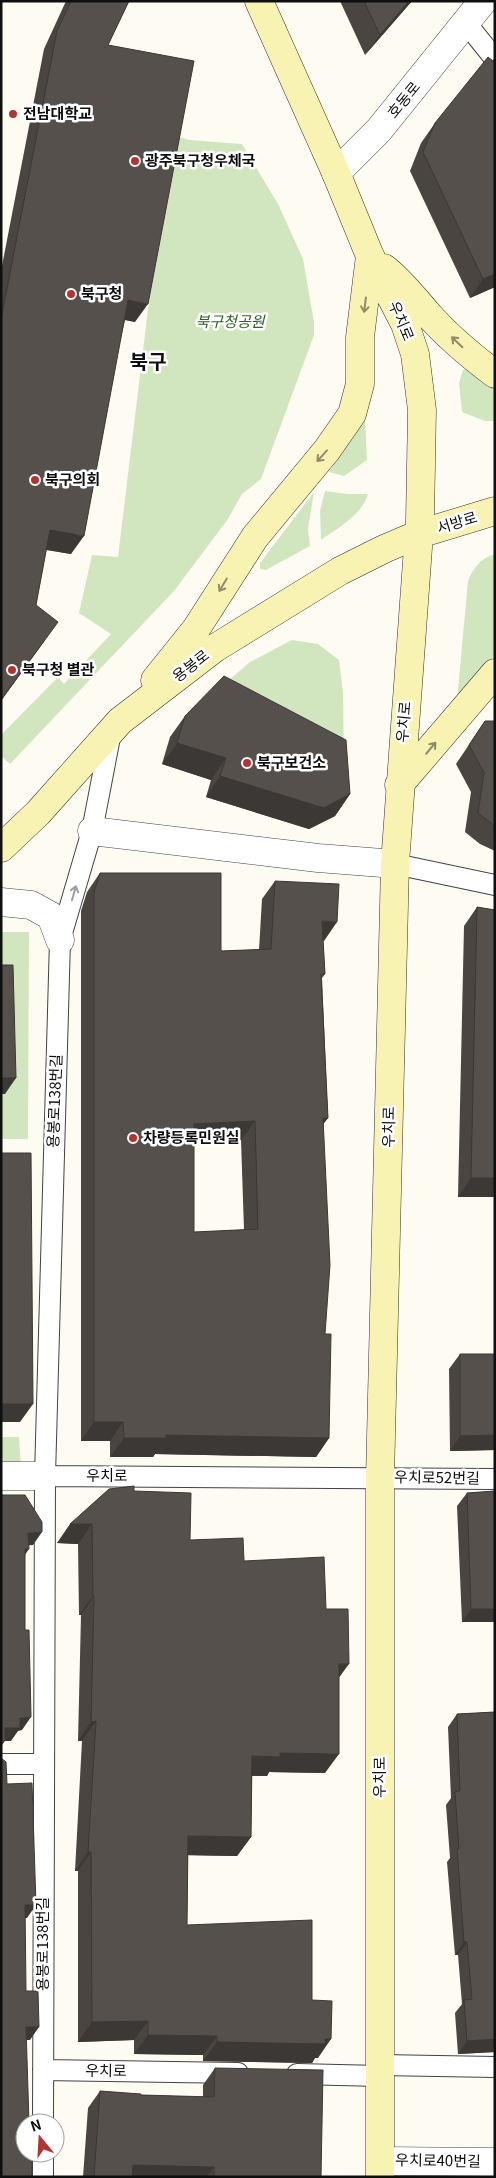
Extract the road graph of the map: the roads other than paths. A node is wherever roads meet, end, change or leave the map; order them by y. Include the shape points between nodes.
1 (259, 1) edge
2 (483, 1) edge
3 (466, 23) junction
4 (495, 59) edge
5 (336, 173) junction
6 (370, 256) junction
7 (495, 374) edge
8 (495, 511) edge
9 (419, 534) junction
10 (495, 673) edge
11 (116, 726) junction
12 (399, 785) junction
13 (92, 831) junction
14 (1, 848) edge
15 (395, 864) junction
16 (495, 885) edge
17 (1, 902) edge
18 (60, 940) junction
19 (1, 1476) edge
20 (44, 1476) junction
21 (380, 1478) junction
22 (495, 1479) edge
23 (1, 1764) edge
24 (44, 1764) junction
25 (495, 2067) edge
26 (43, 2070) junction
27 (380, 2070) junction
28 (43, 2113) edge
29 (495, 2162) edge
30 (43, 2163) edge
31 (380, 2169) edge
32 (43, 2177) edge

1 - 5 main road, 우치로
2 - 3 street, 호동로
3 - 4 lane
3 - 5 street, 호동로 via 379,130
5 - 6 main road, 우치로
7 -> 6 main road via 428,315 400,281
6 - 9 main road, 우치로 via 405,324 415,354 422,410
6 -> 11 main road via 360,338 360,384 352,414 327,450 255,537 196,629
8 - 9 main road, 서방로
9 - 11 main road, 용봉로 via 340,571 215,648
9 - 12 main road, 우치로
12 -> 10 main road
11 - 13 lane, 용봉로138번길
11 - 14 main road, 용봉로 via 38,813
12 - 15 main road, 우치로
13 - 15 street
18 -> 13 lane, 용봉로138번길
15 - 16 lane
15 - 21 main road, 우치로
17 - 18 street via 32,905 50,916
18 - 20 lane, 용봉로138번길
19 - 20 street
20 - 21 lane, 우치로
20 - 24 lane, 용봉로138번길
21 - 22 lane, 우치로52번길
21 - 27 main road, 우치로
23 - 24 lane
24 - 26 lane, 용봉로138번길
25 - 27 lane
26 - 27 lane, 우치로 via 269,2074
26 - 28 lane, 용봉로138번길
27 - 31 main road, 우치로
29 - 31 street, 우치로40번길
30 - 32 lane

